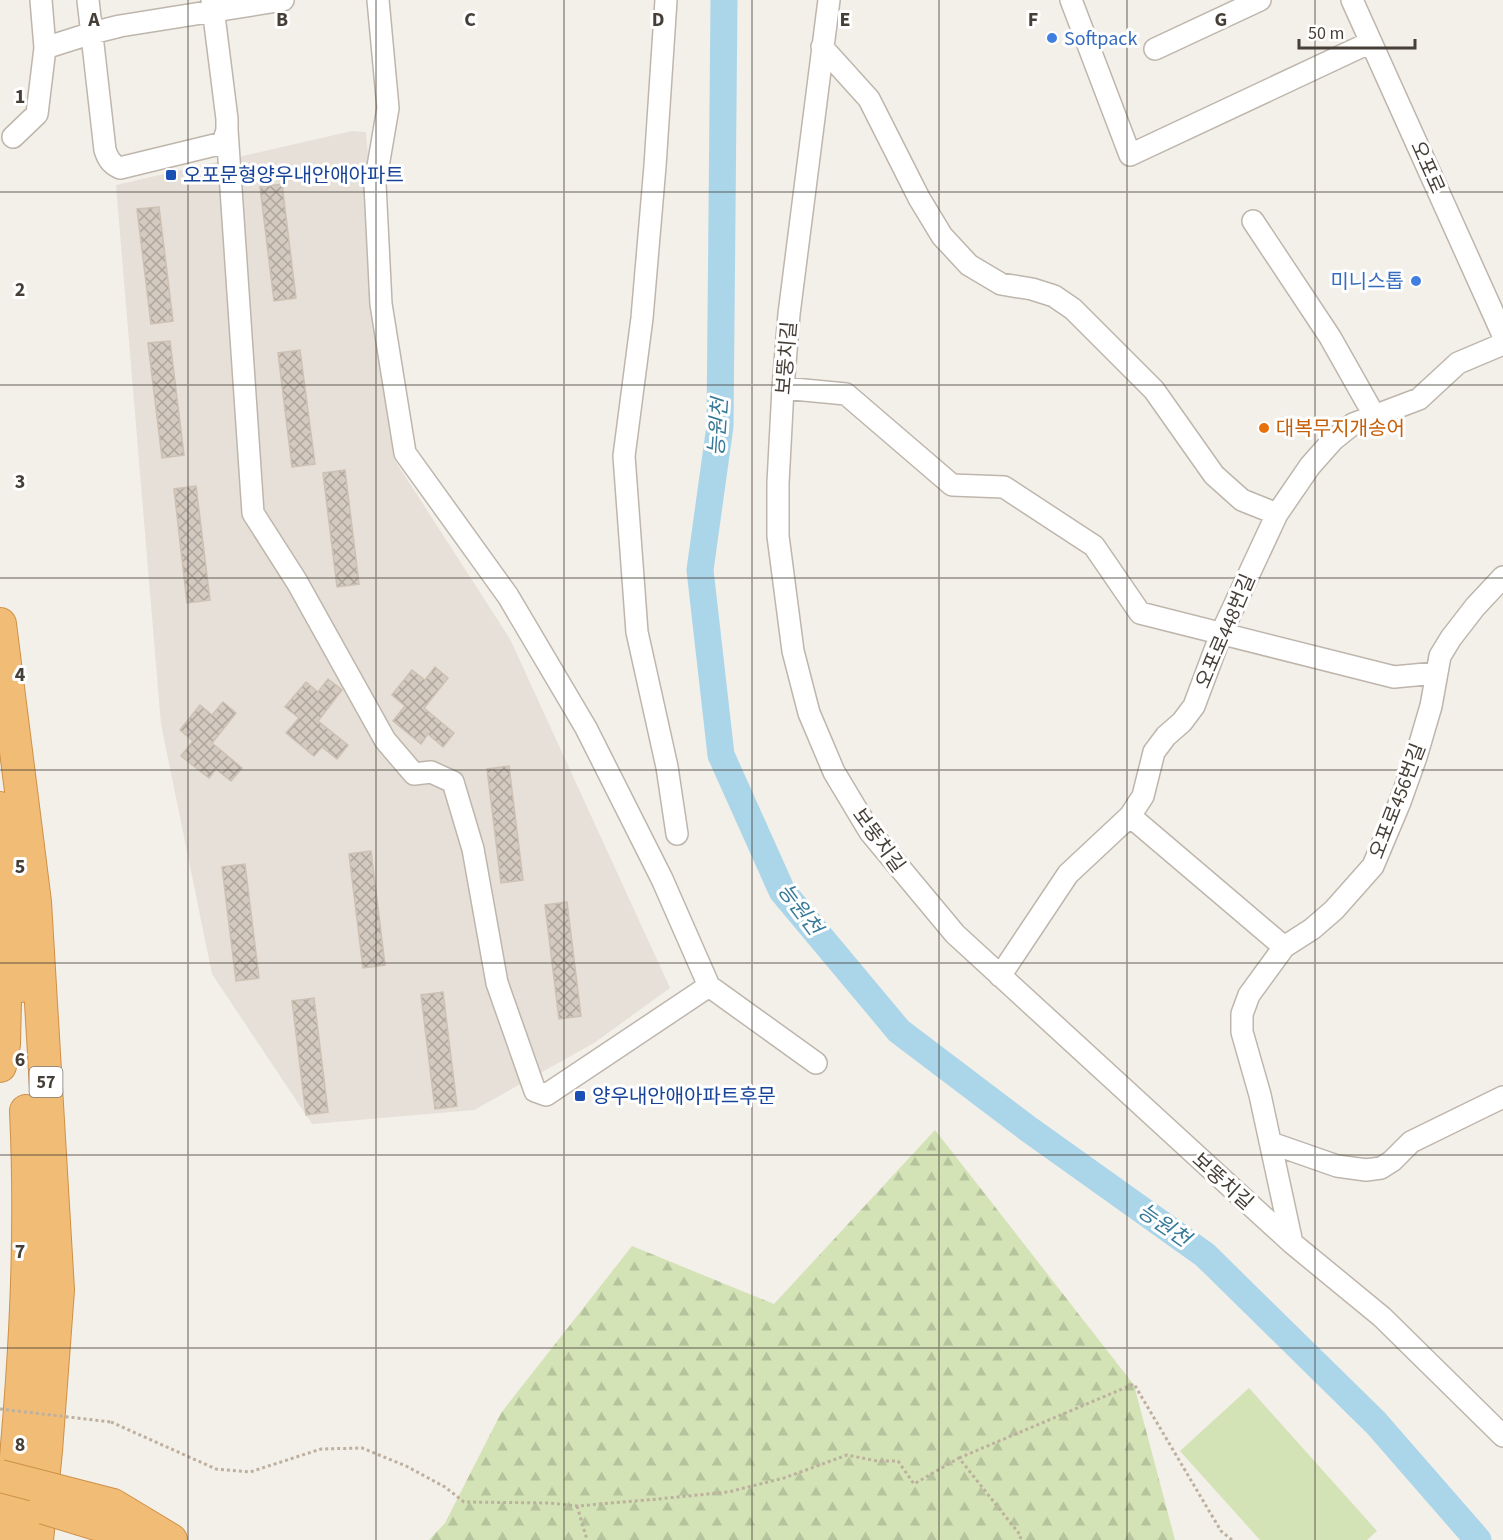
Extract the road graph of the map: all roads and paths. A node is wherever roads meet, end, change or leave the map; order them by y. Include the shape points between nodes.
1 (41, 0) edge
2 (88, 0) edge
3 (282, 0) edge
4 (378, 0) edge
5 (666, 0) edge
6 (829, 0) edge
7 (1071, 0) edge
8 (1260, 0) edge
9 (1352, 0) edge
10 (213, 5) edge
11 (92, 33) junction
12 (1371, 42) junction
13 (822, 47) junction
14 (45, 48) junction
15 (1155, 50) dead end
16 (227, 130) junction
17 (14, 137) dead end
18 (1253, 221) dead end
19 (1500, 322) edge
20 (1503, 344) edge
21 (783, 388) junction
22 (1374, 415) junction
23 (1277, 514) junction
24 (1503, 577) edge
25 (0, 624) edge
26 (1221, 634) junction
27 (1436, 673) junction
28 (0, 808) edge
29 (1130, 816) junction
30 (677, 834) dead end
31 (8, 867) junction
32 (1284, 947) junction
33 (1000, 976) junction
34 (709, 986) junction
35 (816, 1063) dead end
36 (0, 1066) edge
37 (1503, 1097) edge
38 (1271, 1143) junction
39 (1292, 1243) junction
40 (0, 1409) edge
41 (1503, 1436) edge
42 (959, 1458) junction
43 (0, 1476) edge
44 (0, 1496) edge
45 (577, 1506) junction
46 (114, 1524) edge
47 (8, 1540) edge
48 (37, 1540) edge
49 (171, 1540) edge
50 (587, 1540) edge
51 (1020, 1540) edge
52 (1232, 1540) edge

1 - 14 street
2 - 11 street
3 - 10 street
4 - 34 street via 388,108 375,184 381,304 405,453 508,596 586,728 662,879
5 - 30 street via 645,284 624,456 637,632 667,768
6 - 13 street, 보뚱치길
7 - 12 street via 1130,155
8 - 15 street
9 - 12 street, 오포로
10 - 11 street
10 - 16 street
11 - 14 street
11 - 16 street via 102,132 113,165 120,168 219,146
12 - 19 street, 오포로
13 - 21 street, 보뚱치길
13 - 23 street via 869,99 919,198 942,236 969,266 1001,284 1054,296 1073,309 1154,390 1214,474 1242,500
14 - 17 street via 37,114
16 - 34 street via 253,513 297,582 385,740 414,774 431,772 453,782 473,849 497,983 536,1091 546,1095
18 - 22 street via 1330,337
20 - 22 street, 오포로448번길 via 1458,363 1419,399
21 - 26 street via 846,394 952,485 1004,487 1094,546 1140,613
21 - 33 street, 보뚱치길 via 778,536 794,651 809,713 834,772 870,832 955,934
22 - 23 street, 오포로448번길 via 1353,424 1333,440
23 - 26 street, 오포로448번길
24 - 27 street, 오포로456번길 via 1450,638
25 - 48 highway, 57 via 35,902 58,1290
26 - 27 street via 1394,677
26 - 29 street, 오포로448번길 via 1194,706 1154,752 1143,796
27 - 32 street, 오포로456번길 via 1416,757 1373,866 1334,910
28 - 31 highway, 57
29 - 32 street
29 - 33 street, 오포로448번길 via 1068,874
31 - 36 highway via 4,1044
31 - 47 highway, 57 via 20,981 28,1156 28,1257 18,1443
32 - 38 street, 오포로456번길 via 1249,995 1242,1014 1242,1032
33 - 39 street, 보뚱치길
34 - 35 street
37 - 38 street via 1411,1142 1380,1168 1337,1166
38 - 39 street, 오포로456번길
39 - 41 street, 보뚱치길 via 1382,1317
40 - 45 path, bridge via 111,1422 216,1469 250,1472 321,1449 362,1448 445,1486 464,1502
42 - 45 path via 914,1484 898,1461 847,1455 784,1478 728,1492
42 - 51 path via 1021,1536
42 - 52 path via 1134,1384 1221,1531
43 - 46 highway, bridge
44 - 46 highway, bridge
45 - 50 path
46 - 49 highway

